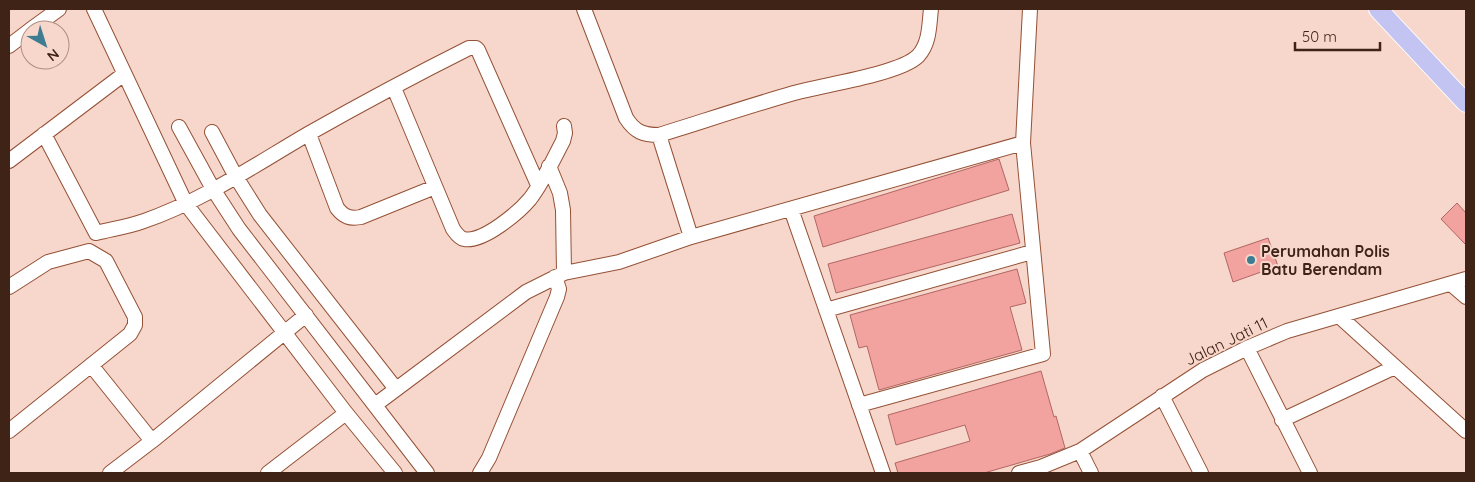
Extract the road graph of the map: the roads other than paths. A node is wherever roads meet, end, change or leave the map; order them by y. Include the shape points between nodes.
1 (59, 9) edge
2 (94, 9) edge
3 (584, 9) edge
4 (931, 9) edge
5 (1030, 9) edge
6 (1378, 9) edge
7 (44, 20) edge
8 (20, 38) edge
9 (9, 46) edge
10 (124, 74) junction
11 (394, 88) junction
12 (1466, 103) edge
13 (564, 126) dead end
14 (179, 127) dead end
15 (212, 132) dead end
16 (44, 134) junction
17 (309, 134) junction
18 (659, 135) junction
19 (1023, 143) junction
20 (9, 161) edge
21 (549, 166) junction
22 (236, 177) junction
23 (538, 185) junction
24 (435, 187) junction
25 (213, 190) junction
26 (186, 204) junction
27 (791, 209) junction
28 (691, 237) junction
29 (1032, 252) junction
30 (560, 275) junction
31 (1466, 279) edge
32 (1451, 284) junction
33 (9, 287) edge
34 (1466, 297) edge
35 (826, 310) junction
36 (306, 315) junction
37 (1339, 316) junction
38 (284, 333) junction
39 (1247, 348) junction
40 (91, 365) junction
41 (1395, 367) junction
42 (396, 390) junction
43 (1162, 396) junction
44 (375, 405) junction
45 (859, 405) junction
46 (346, 413) junction
47 (1282, 420) junction
48 (9, 431) edge
49 (1466, 431) edge
50 (152, 441) junction
51 (1080, 451) junction
52 (110, 473) edge
53 (268, 473) edge
54 (395, 473) edge
55 (427, 473) edge
56 (480, 473) edge
57 (882, 473) edge
58 (1019, 473) edge
59 (1091, 473) edge
60 (1202, 473) edge
61 (1310, 473) edge

1 - 7 street
2 - 10 street
3 - 18 street via 626,118 638,132
4 - 18 street via 924,46 918,56 898,67 796,93
5 - 19 street
6 - 12 main road
8 - 9 street
10 - 16 street
10 - 26 street
11 - 17 street
11 - 23 street via 469,48 476,48
11 - 24 street
13 - 21 street via 563,141
14 - 25 street
15 - 22 street
16 - 20 street
16 - 26 street via 96,233 142,222
17 - 22 street
17 - 24 street via 337,208 348,217 361,217
18 - 28 street
19 - 27 street
19 - 29 street
21 - 23 street
21 - 30 street via 560,194 562,210
22 - 25 street
22 - 42 street via 260,215
23 - 24 street via 530,198 502,224 464,239 453,229
25 - 26 street
25 - 36 street via 238,229
26 - 38 street
27 - 28 street
27 - 35 street
28 - 30 street via 619,262
29 - 35 street
29 - 45 street via 1043,354
30 - 42 street via 520,296
30 - 56 street via 557,297
31 - 32 street, Jalan Jati 11
32 - 34 street
32 - 37 street, Jalan Jati 11
33 - 40 street via 48,262 89,250 106,261 135,317 135,325 130,334
35 - 45 street
36 - 38 street
36 - 44 street
37 - 39 street, Jalan Jati 11 via 1287,331
37 - 41 street
38 - 46 street
38 - 50 street
39 - 43 street, Jalan Jati 11
39 - 47 street
40 - 48 street
40 - 50 street
41 - 47 street
41 - 49 street
42 - 44 street
43 - 51 street, Jalan Jati 11
43 - 60 street
44 - 55 street
45 - 57 street
46 - 53 street
46 - 54 street
47 - 61 street
50 - 52 street
51 - 58 street, Jalan Jati 11
51 - 59 street

